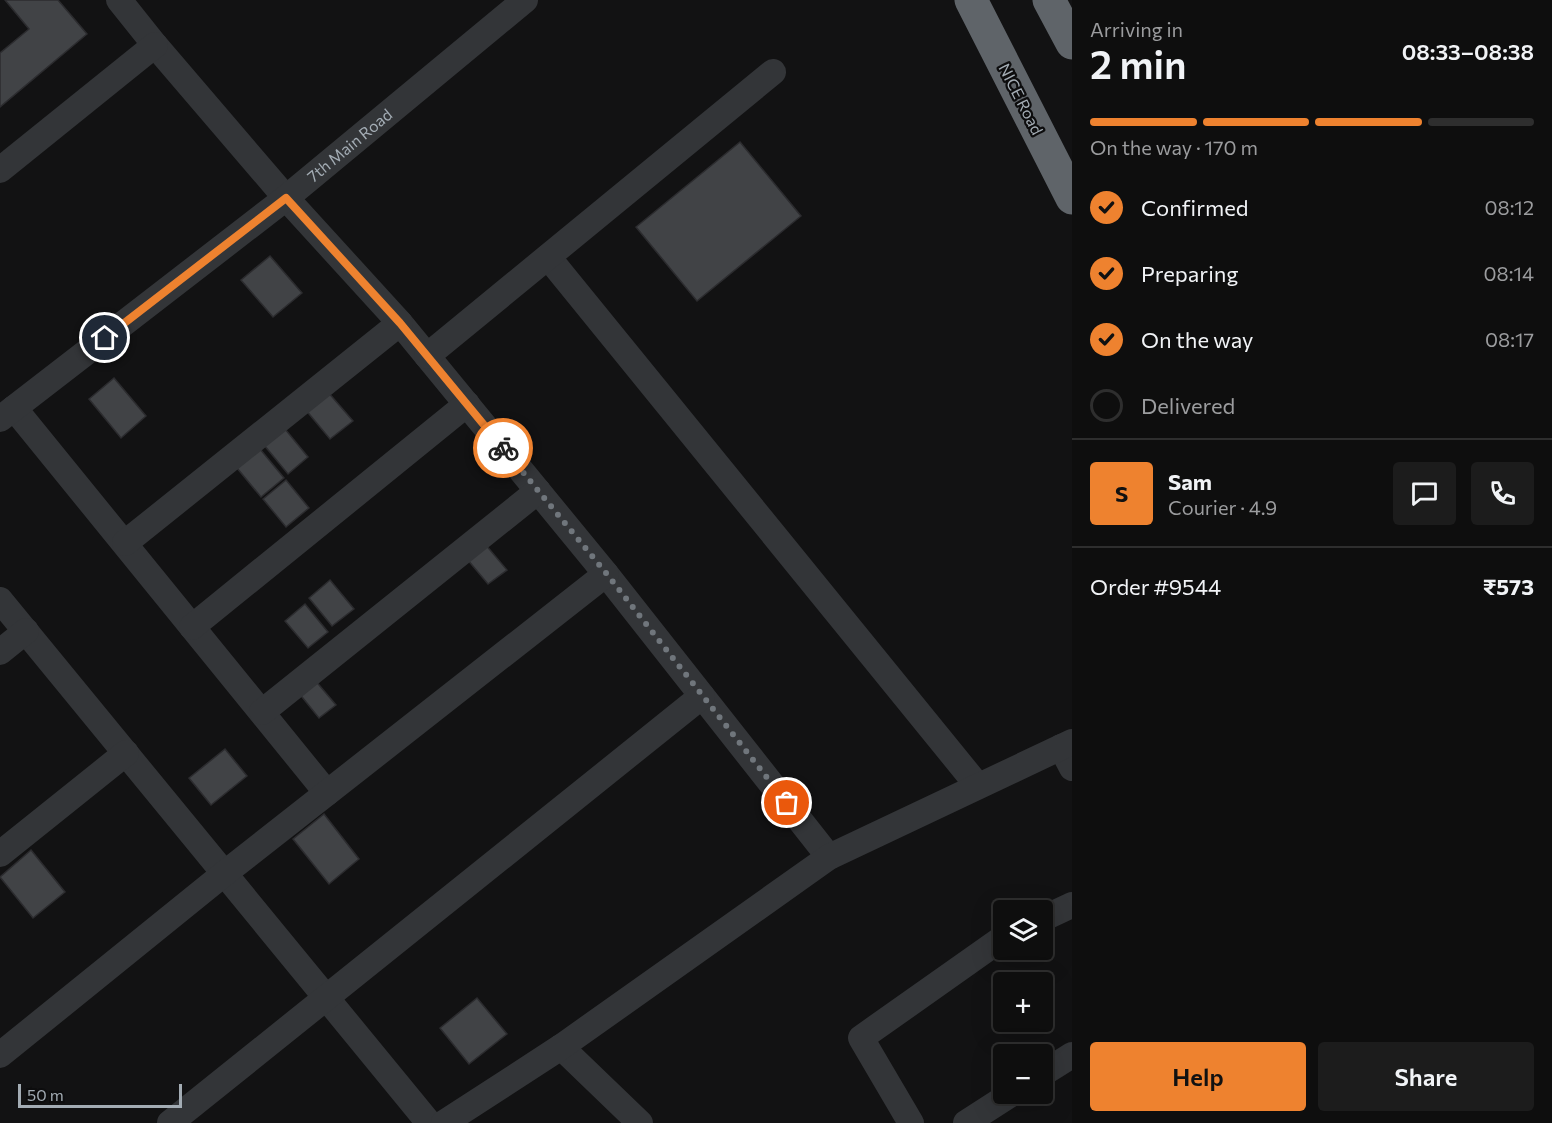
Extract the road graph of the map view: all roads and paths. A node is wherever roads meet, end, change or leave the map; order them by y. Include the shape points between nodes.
1 (119, 0) edge
2 (525, 0) edge
3 (971, 0) edge
4 (1049, 0) edge
5 (1072, 43) edge
6 (155, 45) junction
7 (773, 72) dead end
8 (0, 170) edge
9 (286, 198) junction
10 (1072, 198) edge
11 (548, 257) junction
12 (400, 323) junction
13 (427, 356) junction
14 (467, 404) junction
15 (7, 413) edge
16 (538, 491) junction
17 (125, 543) junction
18 (606, 573) junction
19 (0, 600) edge
20 (192, 627) junction
21 (26, 631) junction
22 (0, 652) edge
23 (702, 696) junction
24 (262, 712) junction
25 (1068, 752) edge
26 (126, 753) junction
27 (978, 786) junction
28 (327, 793) junction
29 (0, 854) edge
30 (829, 857) junction
31 (225, 873) junction
32 (1072, 905) edge
33 (1053, 913) edge
34 (993, 945) edge
35 (326, 997) junction
36 (561, 1047) junction
37 (0, 1055) edge
38 (1072, 1055) edge
39 (1053, 1067) edge
40 (1006, 1106) edge
41 (170, 1123) edge
42 (429, 1123) edge
43 (444, 1123) edge
44 (640, 1123) edge
45 (911, 1123) edge
46 (966, 1123) edge

1 - 6 street
2 - 9 street, 7th Main Road
3 - 10 highway, NICE Road
4 - 5 highway
6 - 8 street
6 - 9 street
7 - 11 street
9 - 12 street
9 - 15 street, 7th Main Road
11 - 13 street
11 - 27 street
12 - 13 street
12 - 17 street
13 - 14 street
14 - 16 street
14 - 20 street
15 - 17 street
16 - 18 street
16 - 24 street
17 - 20 street
18 - 23 street
18 - 28 street
19 - 21 street
20 - 24 street
21 - 22 street
21 - 26 street
23 - 30 street
23 - 35 street
24 - 28 street
25 - 27 street
26 - 29 street
26 - 31 street
27 - 30 street
28 - 31 street
30 - 36 street
31 - 35 street
31 - 37 street
32 - 33 street
34 - 45 street via 861,1038
35 - 41 street
35 - 42 street
36 - 43 street
36 - 44 street
38 - 39 street
40 - 46 street

